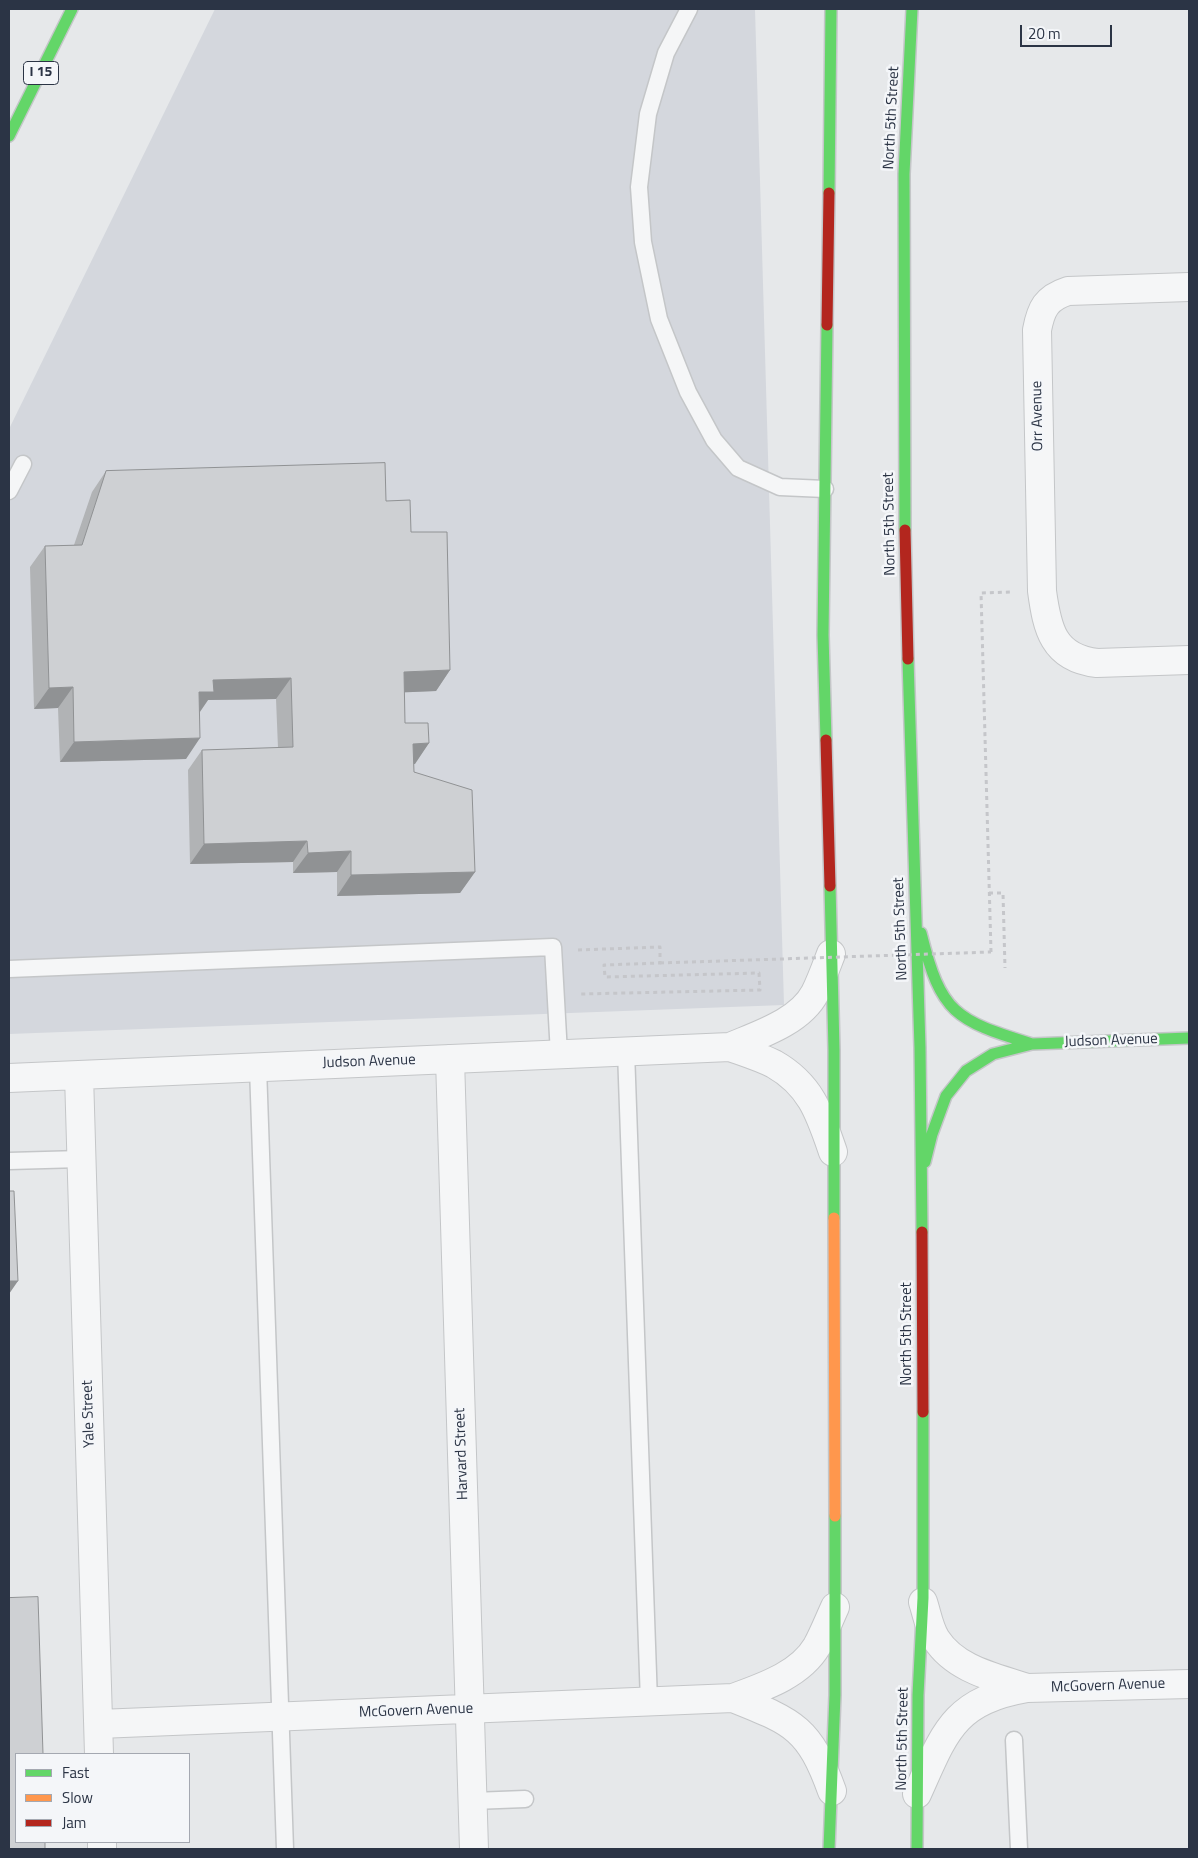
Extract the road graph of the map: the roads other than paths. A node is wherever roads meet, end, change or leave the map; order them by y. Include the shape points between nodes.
1 (72, 9) edge
2 (689, 9) edge
3 (831, 9) edge
4 (912, 9) edge
5 (9, 136) edge
6 (1189, 287) edge
7 (23, 464) dead end
8 (825, 489) junction
9 (9, 491) edge
10 (1189, 660) edge
11 (915, 908) junction
12 (832, 954) junction
13 (9, 969) edge
14 (1189, 1038) edge
15 (1032, 1044) junction
16 (730, 1047) junction
17 (626, 1051) junction
18 (559, 1054) junction
19 (450, 1059) junction
20 (258, 1067) junction
21 (79, 1075) junction
22 (9, 1078) edge
23 (834, 1156) junction
24 (81, 1159) junction
25 (9, 1161) edge
26 (922, 1175) junction
27 (923, 1598) junction
28 (835, 1607) junction
29 (1189, 1684) edge
30 (1027, 1688) junction
31 (733, 1698) junction
32 (649, 1702) junction
33 (470, 1709) junction
34 (281, 1716) junction
35 (98, 1724) junction
36 (1014, 1740) dead end
37 (99, 1753) edge
38 (832, 1791) junction
39 (917, 1794) junction
40 (525, 1799) dead end
41 (473, 1801) junction
42 (285, 1849) edge
43 (474, 1849) edge
44 (829, 1849) edge
45 (917, 1849) edge
46 (1019, 1849) edge

1 - 5 main road, I 15
2 - 8 lane via 666,54 648,114 639,187 643,242 659,319 688,392 714,440 738,468 780,487
3 - 8 main road
4 - 11 main road, North 5th Street via 904,174 904,492
6 - 10 street, Orr Avenue via 1068,291 1046,304 1037,330 1042,591 1049,629 1067,652 1082,661
7 - 9 lane
8 - 12 main road via 823,635
11 - 15 main road, Judson Avenue via 934,979 948,1005 972,1023
11 - 26 main road, North 5th Street
12 - 16 street, Judson Avenue via 814,995 797,1013 775,1028
12 - 23 main road
13 - 18 lane via 553,948
14 - 15 main road, Judson Avenue
15 - 26 main road, Judson Avenue via 983,1059 955,1083 946,1096 932,1134
16 - 17 street, Judson Avenue
16 - 23 street, Judson Avenue via 785,1070 804,1088 820,1114
17 - 18 street, Judson Avenue
17 - 32 lane
18 - 19 street, Judson Avenue
19 - 20 street, Judson Avenue
19 - 33 street, Harvard Street
20 - 21 street, Judson Avenue
20 - 34 lane
21 - 22 street, Judson Avenue
21 - 24 street, Yale Street
23 - 28 main road
24 - 25 lane
24 - 35 street, Yale Street
26 - 27 main road, North 5th Street
27 - 30 street, McGovern Avenue via 935,1638 954,1660
27 - 39 main road, North 5th Street
28 - 31 street, McGovern Avenue via 817,1647 800,1665 788,1674
28 - 38 main road
29 - 30 street, McGovern Avenue
30 - 39 street, McGovern Avenue via 988,1698 961,1715 941,1740
31 - 32 street, McGovern Avenue
31 - 38 street, McGovern Avenue via 777,1715 798,1730 823,1765
32 - 33 street, McGovern Avenue
33 - 34 street, McGovern Avenue
33 - 41 street, Harvard Street
34 - 35 street, McGovern Avenue
34 - 42 lane
35 - 37 street, Yale Street
36 - 46 lane
38 - 44 main road
39 - 45 main road, North 5th Street
40 - 41 lane
41 - 43 street, Harvard Street

